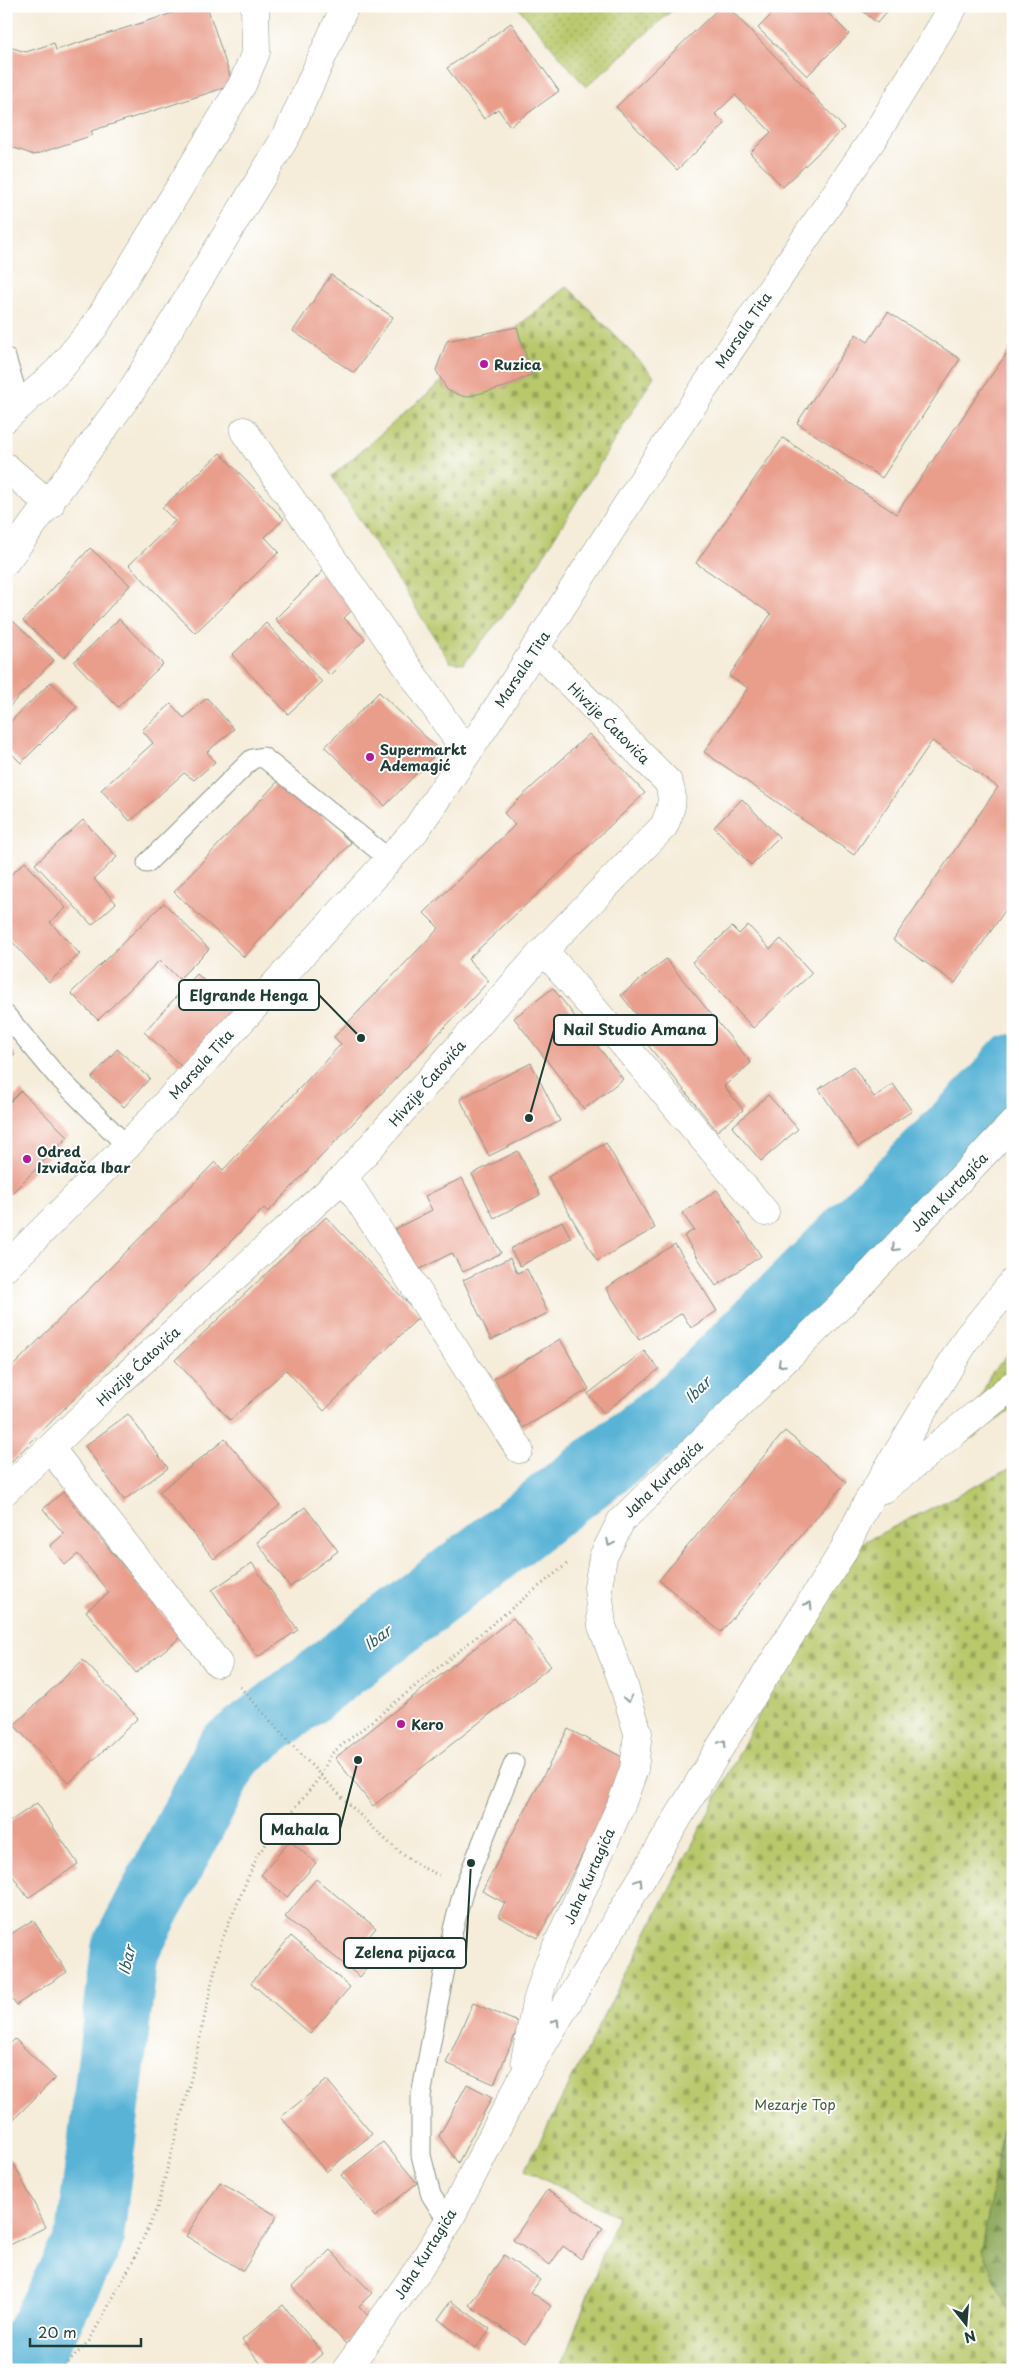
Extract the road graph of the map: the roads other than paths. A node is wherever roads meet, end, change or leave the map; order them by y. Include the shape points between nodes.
1 (255, 6) edge
2 (345, 6) edge
3 (954, 6) edge
4 (6, 358) edge
5 (13, 413) edge
6 (244, 431) dead end
7 (6, 467) edge
8 (50, 505) junction
9 (6, 562) edge
10 (536, 648) junction
11 (467, 753) junction
12 (389, 859) junction
13 (147, 862) dead end
14 (544, 950) junction
15 (6, 1016) edge
16 (1013, 1123) edge
17 (127, 1146) junction
18 (344, 1177) junction
19 (764, 1212) dead end
20 (6, 1267) edge
21 (1013, 1282) edge
22 (1013, 1385) edge
23 (50, 1448) junction
24 (519, 1449) dead end
25 (6, 1490) edge
26 (867, 1503) junction
27 (218, 1663) road end
28 (514, 1763) dead end
29 (522, 2079) junction
30 (448, 2222) junction
31 (346, 2370) edge

1 - 5 street via 256,52 242,85 95,326 58,371
2 - 8 street via 288,135 132,390
3 - 10 street, Marsala Tita via 874,137 657,458
4 - 5 lane
6 - 11 street
7 - 8 street
8 - 9 street
10 - 11 street, Marsala Tita
10 - 14 street, Hivzije Ćatovića via 668,782 672,792 672,808 664,826
11 - 12 street, Marsala Tita via 415,831
12 - 13 lane via 263,757 252,759
12 - 17 street, Marsala Tita
14 - 18 street, Hivzije Ćatovića
14 - 19 street
15 - 17 lane via 56,1075
16 -> 29 street, Jaha Kurtagića via 839,1307 621,1520 603,1557 598,1587 602,1626 638,1733 634,1769 621,1805 549,1963 535,2008
17 - 20 street, Marsala Tita
18 - 23 street, Hivzije Ćatovića
18 - 24 street
21 - 26 street, Jaha Kurtagića via 967,1338
22 - 26 street
23 - 25 street, Hivzije Ćatovića
23 - 27 street
29 -> 26 street, Jaha Kurtagića via 719,1749 842,1553
28 - 30 lane via 465,1886 421,2096 421,2155 431,2195
29 - 30 street, Jaha Kurtagića
30 - 31 street, Jaha Kurtagića via 418,2270

